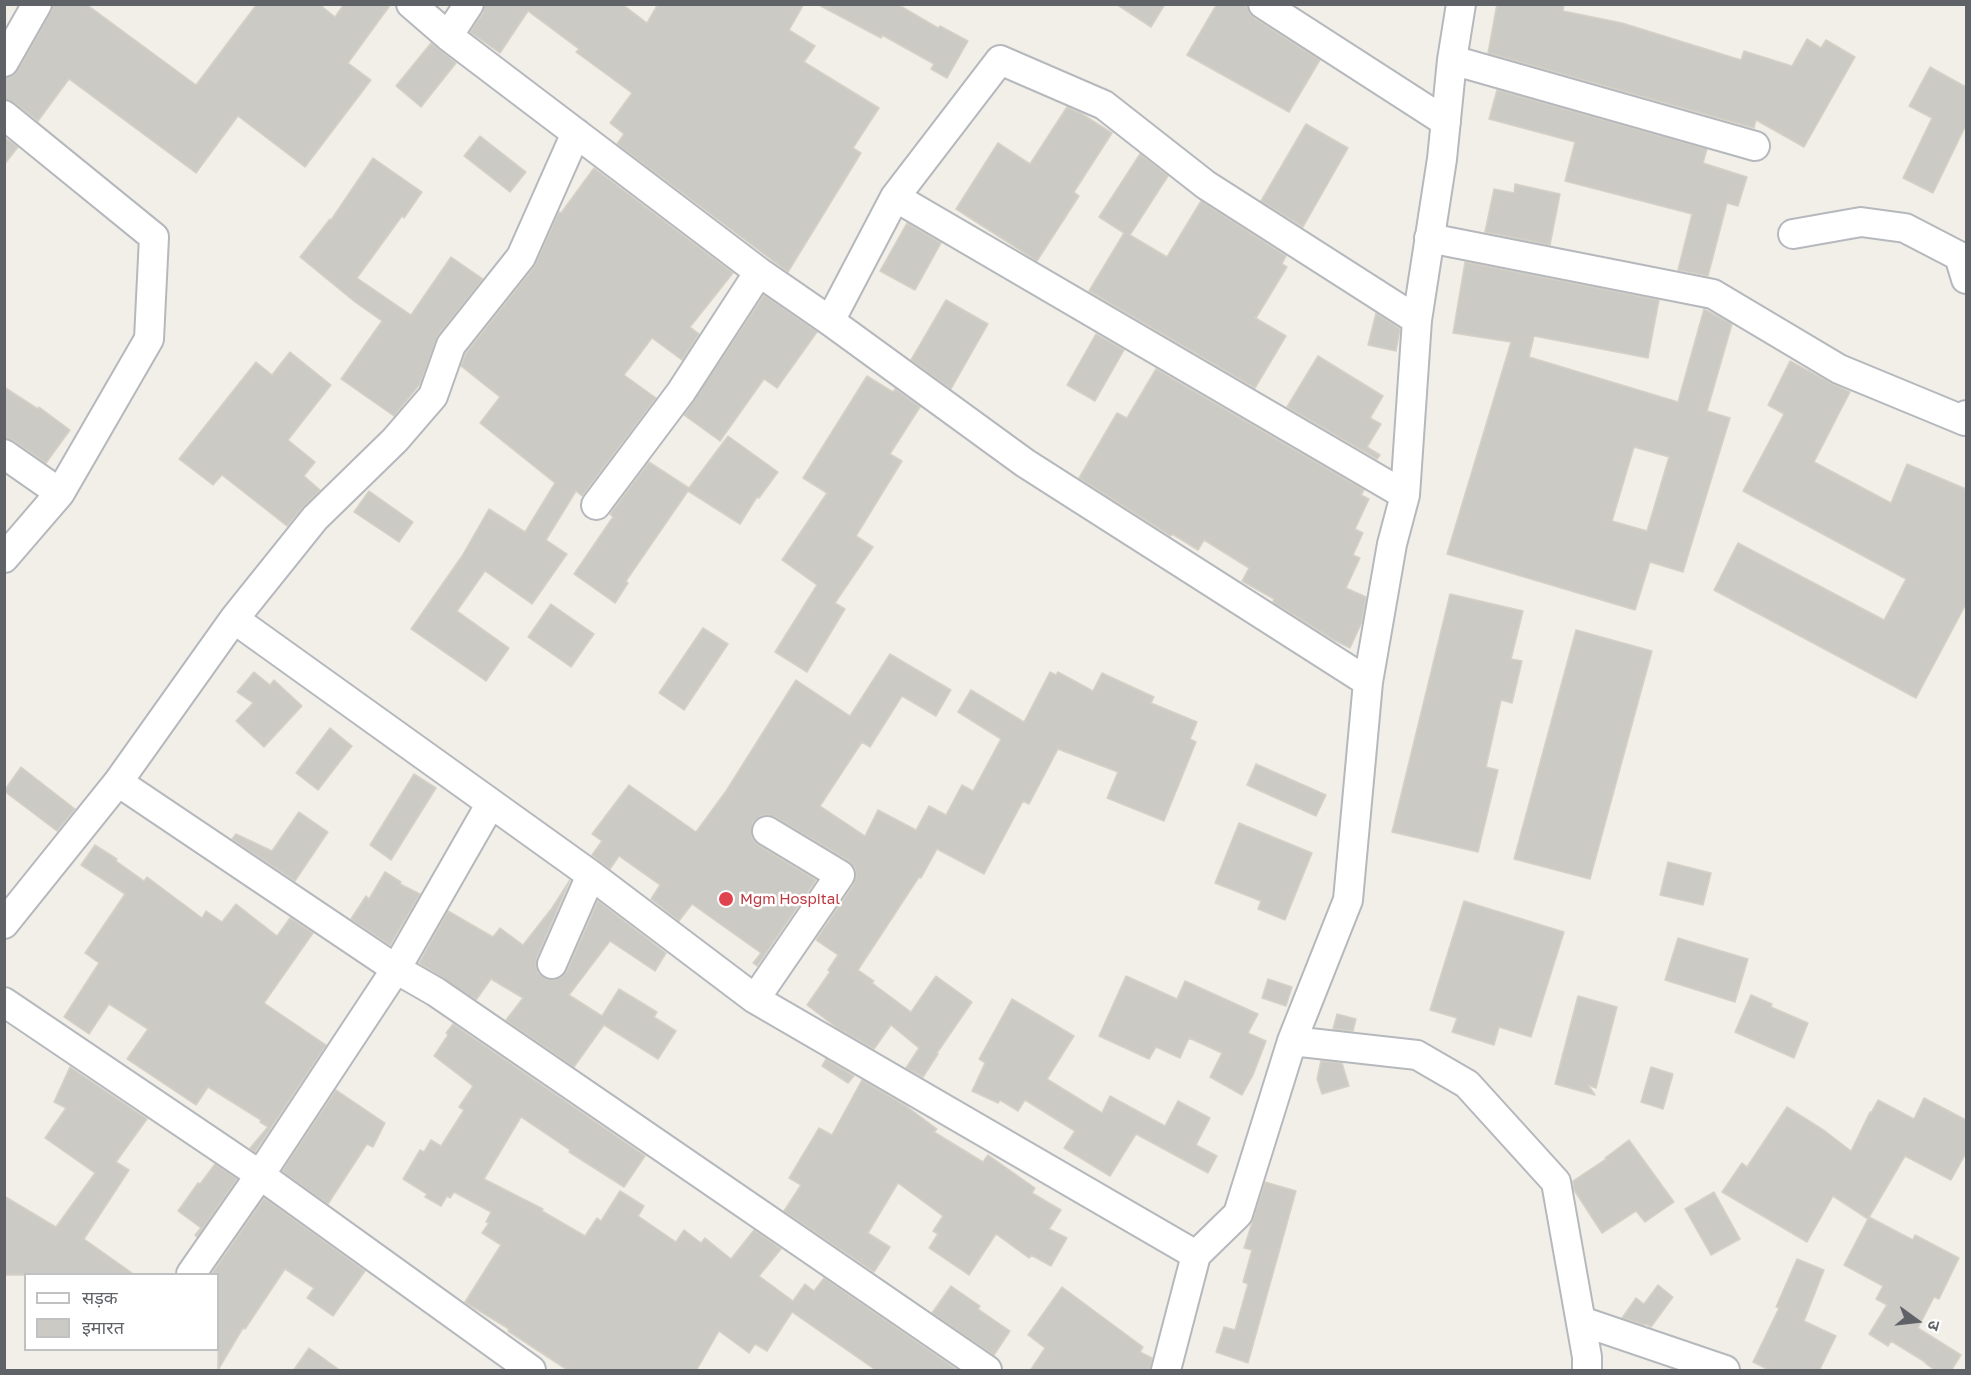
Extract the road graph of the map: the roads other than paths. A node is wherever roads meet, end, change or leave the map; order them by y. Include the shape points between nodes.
1 (37, 4) edge
2 (411, 4) edge
3 (469, 4) edge
4 (1263, 4) edge
5 (1461, 4) edge
6 (448, 36) junction
7 (1452, 60) junction
8 (4, 62) edge
9 (4, 115) edge
10 (1446, 122) junction
11 (576, 133) junction
12 (1755, 146) dead end
13 (896, 197) junction
14 (1793, 234) dead end
15 (1429, 238) junction
16 (759, 272) junction
17 (1966, 279) edge
18 (1417, 320) junction
19 (830, 321) junction
20 (1966, 415) edge
21 (4, 454) edge
22 (60, 493) junction
23 (1405, 495) junction
24 (596, 505) dead end
25 (4, 558) edge
26 (234, 619) junction
27 (1368, 682) junction
28 (118, 782) junction
29 (490, 805) junction
30 (767, 831) dead end
31 (591, 875) junction
32 (4, 924) edge
33 (552, 964) dead end
34 (396, 969) junction
35 (755, 999) junction
36 (4, 1002) edge
37 (1292, 1041) junction
38 (260, 1175) junction
39 (1196, 1255) junction
40 (192, 1273) edge
41 (1581, 1321) junction
42 (531, 1371) edge
43 (987, 1371) edge
44 (1166, 1371) edge
45 (1587, 1371) edge
46 (1725, 1371) edge

1 - 8 street
2 - 6 street
3 - 6 street
4 - 10 street
5 - 7 street
6 - 11 street
7 - 10 street
7 - 12 street
9 - 22 street via 154,237 149,339
10 - 15 street
11 - 16 street
11 - 26 street via 521,257 451,345 433,396 395,440 315,518
13 - 18 street via 1000,60 1104,105 1206,185
13 - 19 street
13 - 23 street
14 - 17 street via 1861,222 1905,228 1959,256
15 - 18 street
15 - 20 street via 1713,294 1839,369 1965,421
16 - 19 street
16 - 24 street via 681,392
18 - 23 street
19 - 27 street via 1025,462
21 - 22 street
22 - 25 street
23 - 27 street via 1392,544
26 - 28 street
26 - 29 street
27 - 37 street via 1348,900
28 - 32 street
28 - 34 street
29 - 31 street
29 - 34 street
30 - 35 street via 840,875
31 - 33 street
31 - 35 street
34 - 38 street
34 - 43 street via 436,992
35 - 39 street
36 - 38 street
37 - 39 street via 1238,1214
37 - 41 street via 1417,1055 1467,1084 1557,1182
38 - 40 street
38 - 42 street
39 - 44 street
41 - 45 street
41 - 46 street

